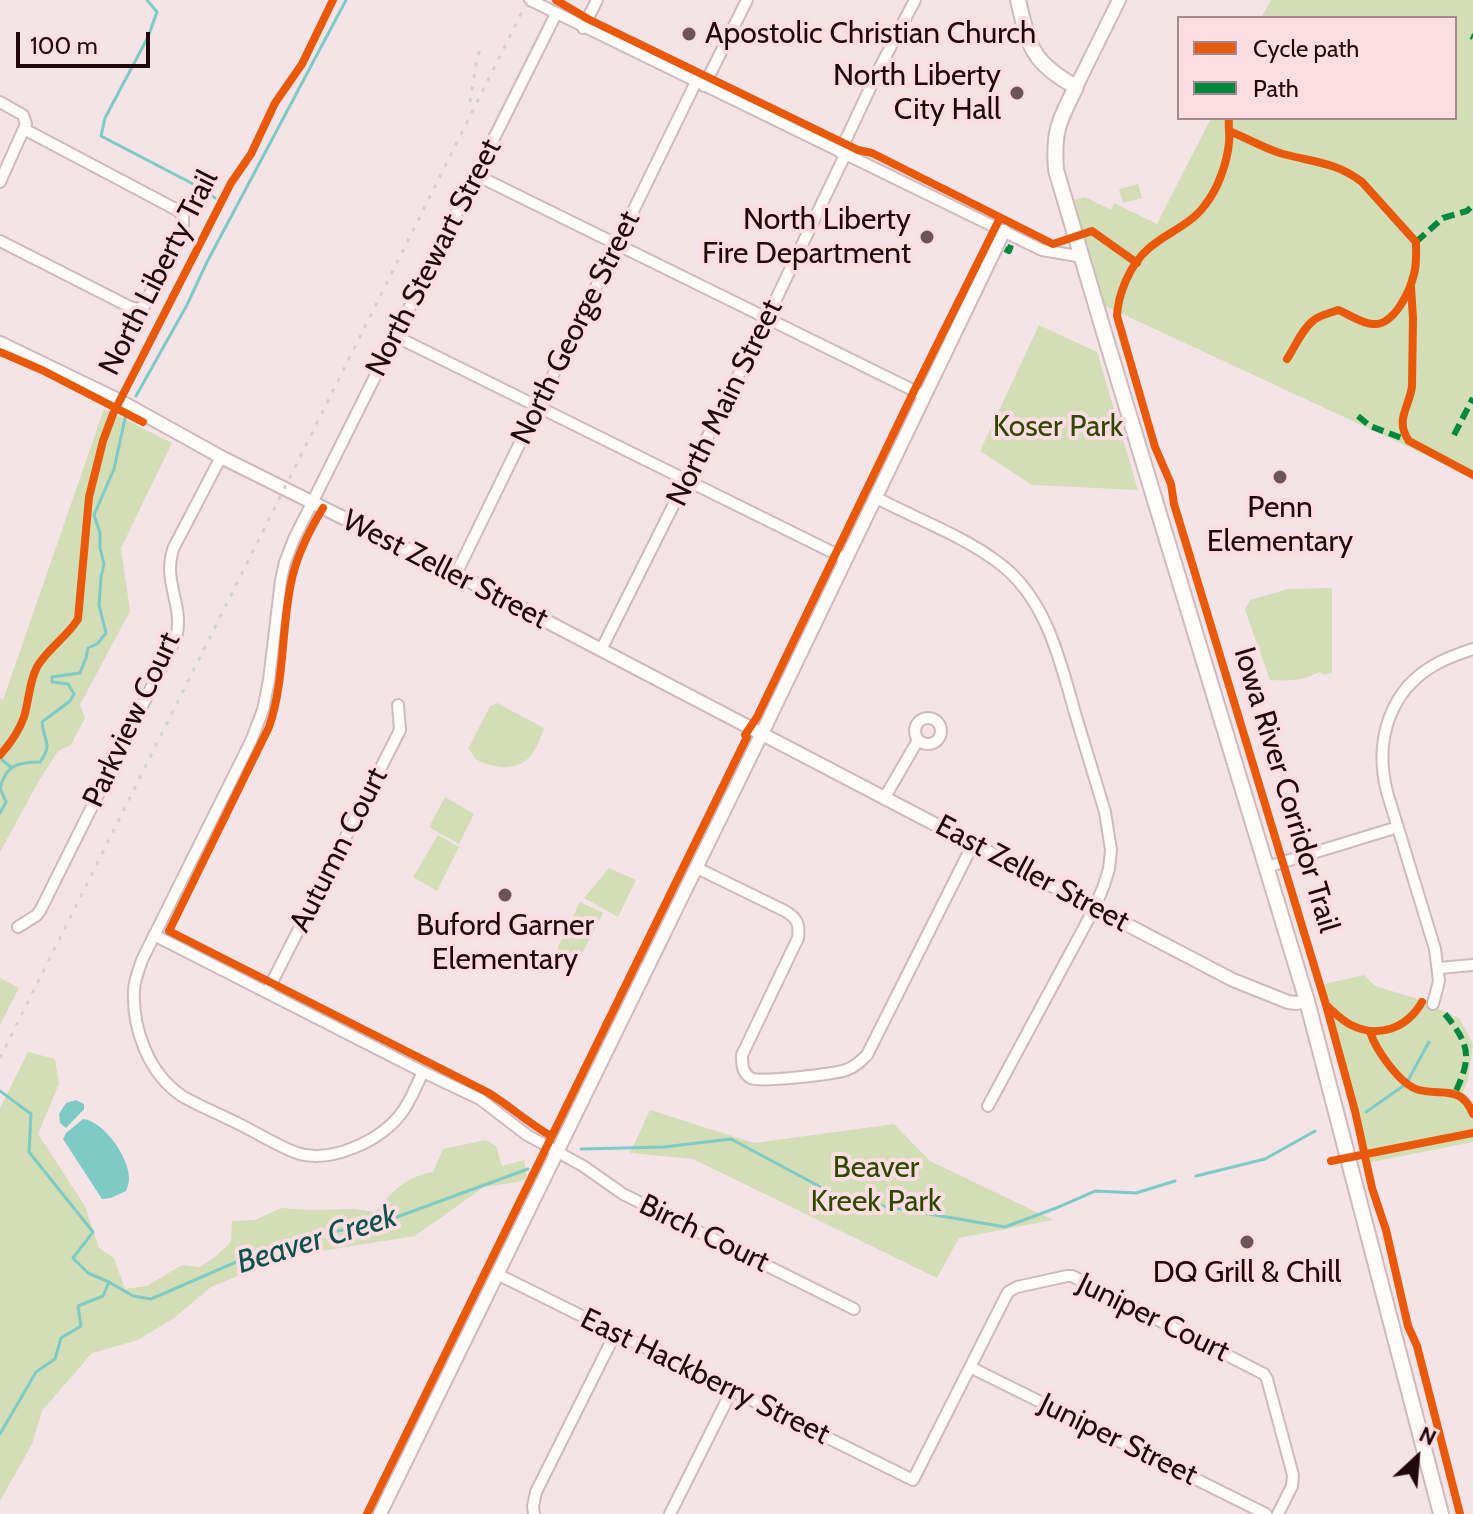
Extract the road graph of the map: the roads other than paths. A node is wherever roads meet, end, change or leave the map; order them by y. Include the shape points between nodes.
1 (530, 0) edge
2 (597, 0) edge
3 (747, 0) edge
4 (915, 0) edge
5 (1018, 0) edge
6 (1119, 0) edge
7 (556, 14) junction
8 (583, 28) junction
9 (700, 84) junction
10 (1076, 87) junction
11 (0, 102) edge
12 (24, 129) junction
13 (843, 154) junction
14 (476, 175) junction
15 (0, 182) edge
16 (1004, 231) junction
17 (0, 241) edge
18 (617, 244) junction
19 (1083, 257) junction
20 (767, 318) junction
21 (395, 336) junction
22 (0, 343) edge
23 (925, 396) junction
24 (538, 406) junction
25 (221, 457) junction
26 (687, 480) junction
27 (875, 497) junction
28 (312, 503) junction
29 (846, 559) junction
30 (456, 574) junction
31 (1473, 649) edge
32 (601, 650) junction
33 (398, 705) dead end
34 (762, 733) junction
35 (918, 740) dead end
36 (885, 797) junction
37 (1398, 827) junction
38 (973, 844) junction
39 (1267, 867) junction
40 (697, 868) junction
41 (1095, 907) junction
42 (18, 927) dead end
43 (154, 935) junction
44 (1473, 965) edge
45 (1439, 968) junction
46 (267, 992) junction
47 (1307, 1001) junction
48 (1433, 1004) dead end
49 (423, 1072) junction
50 (988, 1106) dead end
51 (558, 1151) junction
52 (497, 1274) junction
53 (854, 1309) dead end
54 (616, 1332) junction
55 (970, 1367) junction
56 (732, 1390) junction
57 (913, 1480) joint
58 (380, 1514) edge
59 (534, 1514) edge
60 (670, 1514) edge
61 (1266, 1514) edge
62 (1278, 1514) edge
63 (1441, 1514) edge

1 - 7 street
2 - 8 street
3 - 9 street, North George Street
4 - 13 street, North Main Street
5 - 10 main road via 1034,52 1050,71
6 - 10 street
7 - 8 street
7 - 14 street, North Stewart Street
8 - 9 street
9 - 13 street
9 - 18 street, North George Street
10 - 19 main road via 1059,123 1056,170
11 - 12 street via 23,115
12 - 15 street
12 - 17 street via 179,211 183,228 144,306 137,309
13 - 16 street
13 - 20 street, North Main Street
14 - 18 street
14 - 21 street, North Stewart Street
16 - 19 street via 1042,250
16 - 23 street
18 - 20 street
18 - 24 street, North George Street
19 - 39 main road
20 - 23 street
20 - 26 street, North Main Street
21 - 24 street
21 - 28 street, North Stewart Street
22 - 25 street, West Zeller Street
23 - 27 street
24 - 26 street
24 - 30 street, North George Street
25 - 28 street, West Zeller Street
25 - 42 street, Parkview Court via 170,558 179,624 176,638 41,909
26 - 29 street
26 - 32 street, North Main Street
27 - 29 street
27 - 41 street via 1001,564 1044,619 1110,836 1109,869
28 - 30 street, West Zeller Street
28 - 43 street, North Stewart Street via 285,562 263,710
29 - 34 street
30 - 32 street, West Zeller Street
31 - 37 street via 1423,673 1391,713 1381,758
32 - 34 street, West Zeller Street
33 - 46 street, Autumn Court via 400,730
34 - 36 street, East Zeller Street
34 - 40 street
35 - 36 street
36 - 38 street, East Zeller Street
37 - 39 street
37 - 45 street
38 - 40 street via 867,1055 850,1069 764,1080 744,1072 742,1055 798,938 798,922
38 - 41 street, East Zeller Street
39 - 47 main road
40 - 51 street
41 - 47 street, East Zeller Street via 1233,980 1288,1002
41 - 50 street
43 - 46 street, Birch Court
43 - 49 street, North Stewart Street via 134,986 134,1010 148,1056 182,1095 298,1153 322,1156 376,1138 403,1112
44 - 45 street
45 - 48 street
46 - 49 street, Birch Court
47 - 63 main road
49 - 51 street, Birch Court via 480,1099
51 - 52 street
51 - 53 street, Birch Court via 623,1194
52 - 54 street, East Hackberry Street
52 - 58 street
54 - 56 street, East Hackberry Street
54 - 59 street via 536,1492
55 - 57 street, Juniper Court
55 - 61 street, Juniper Street
55 - 62 street, Juniper Court via 1008,1292 1072,1276 1264,1374 1293,1475
56 - 57 street, East Hackberry Street
56 - 60 street

